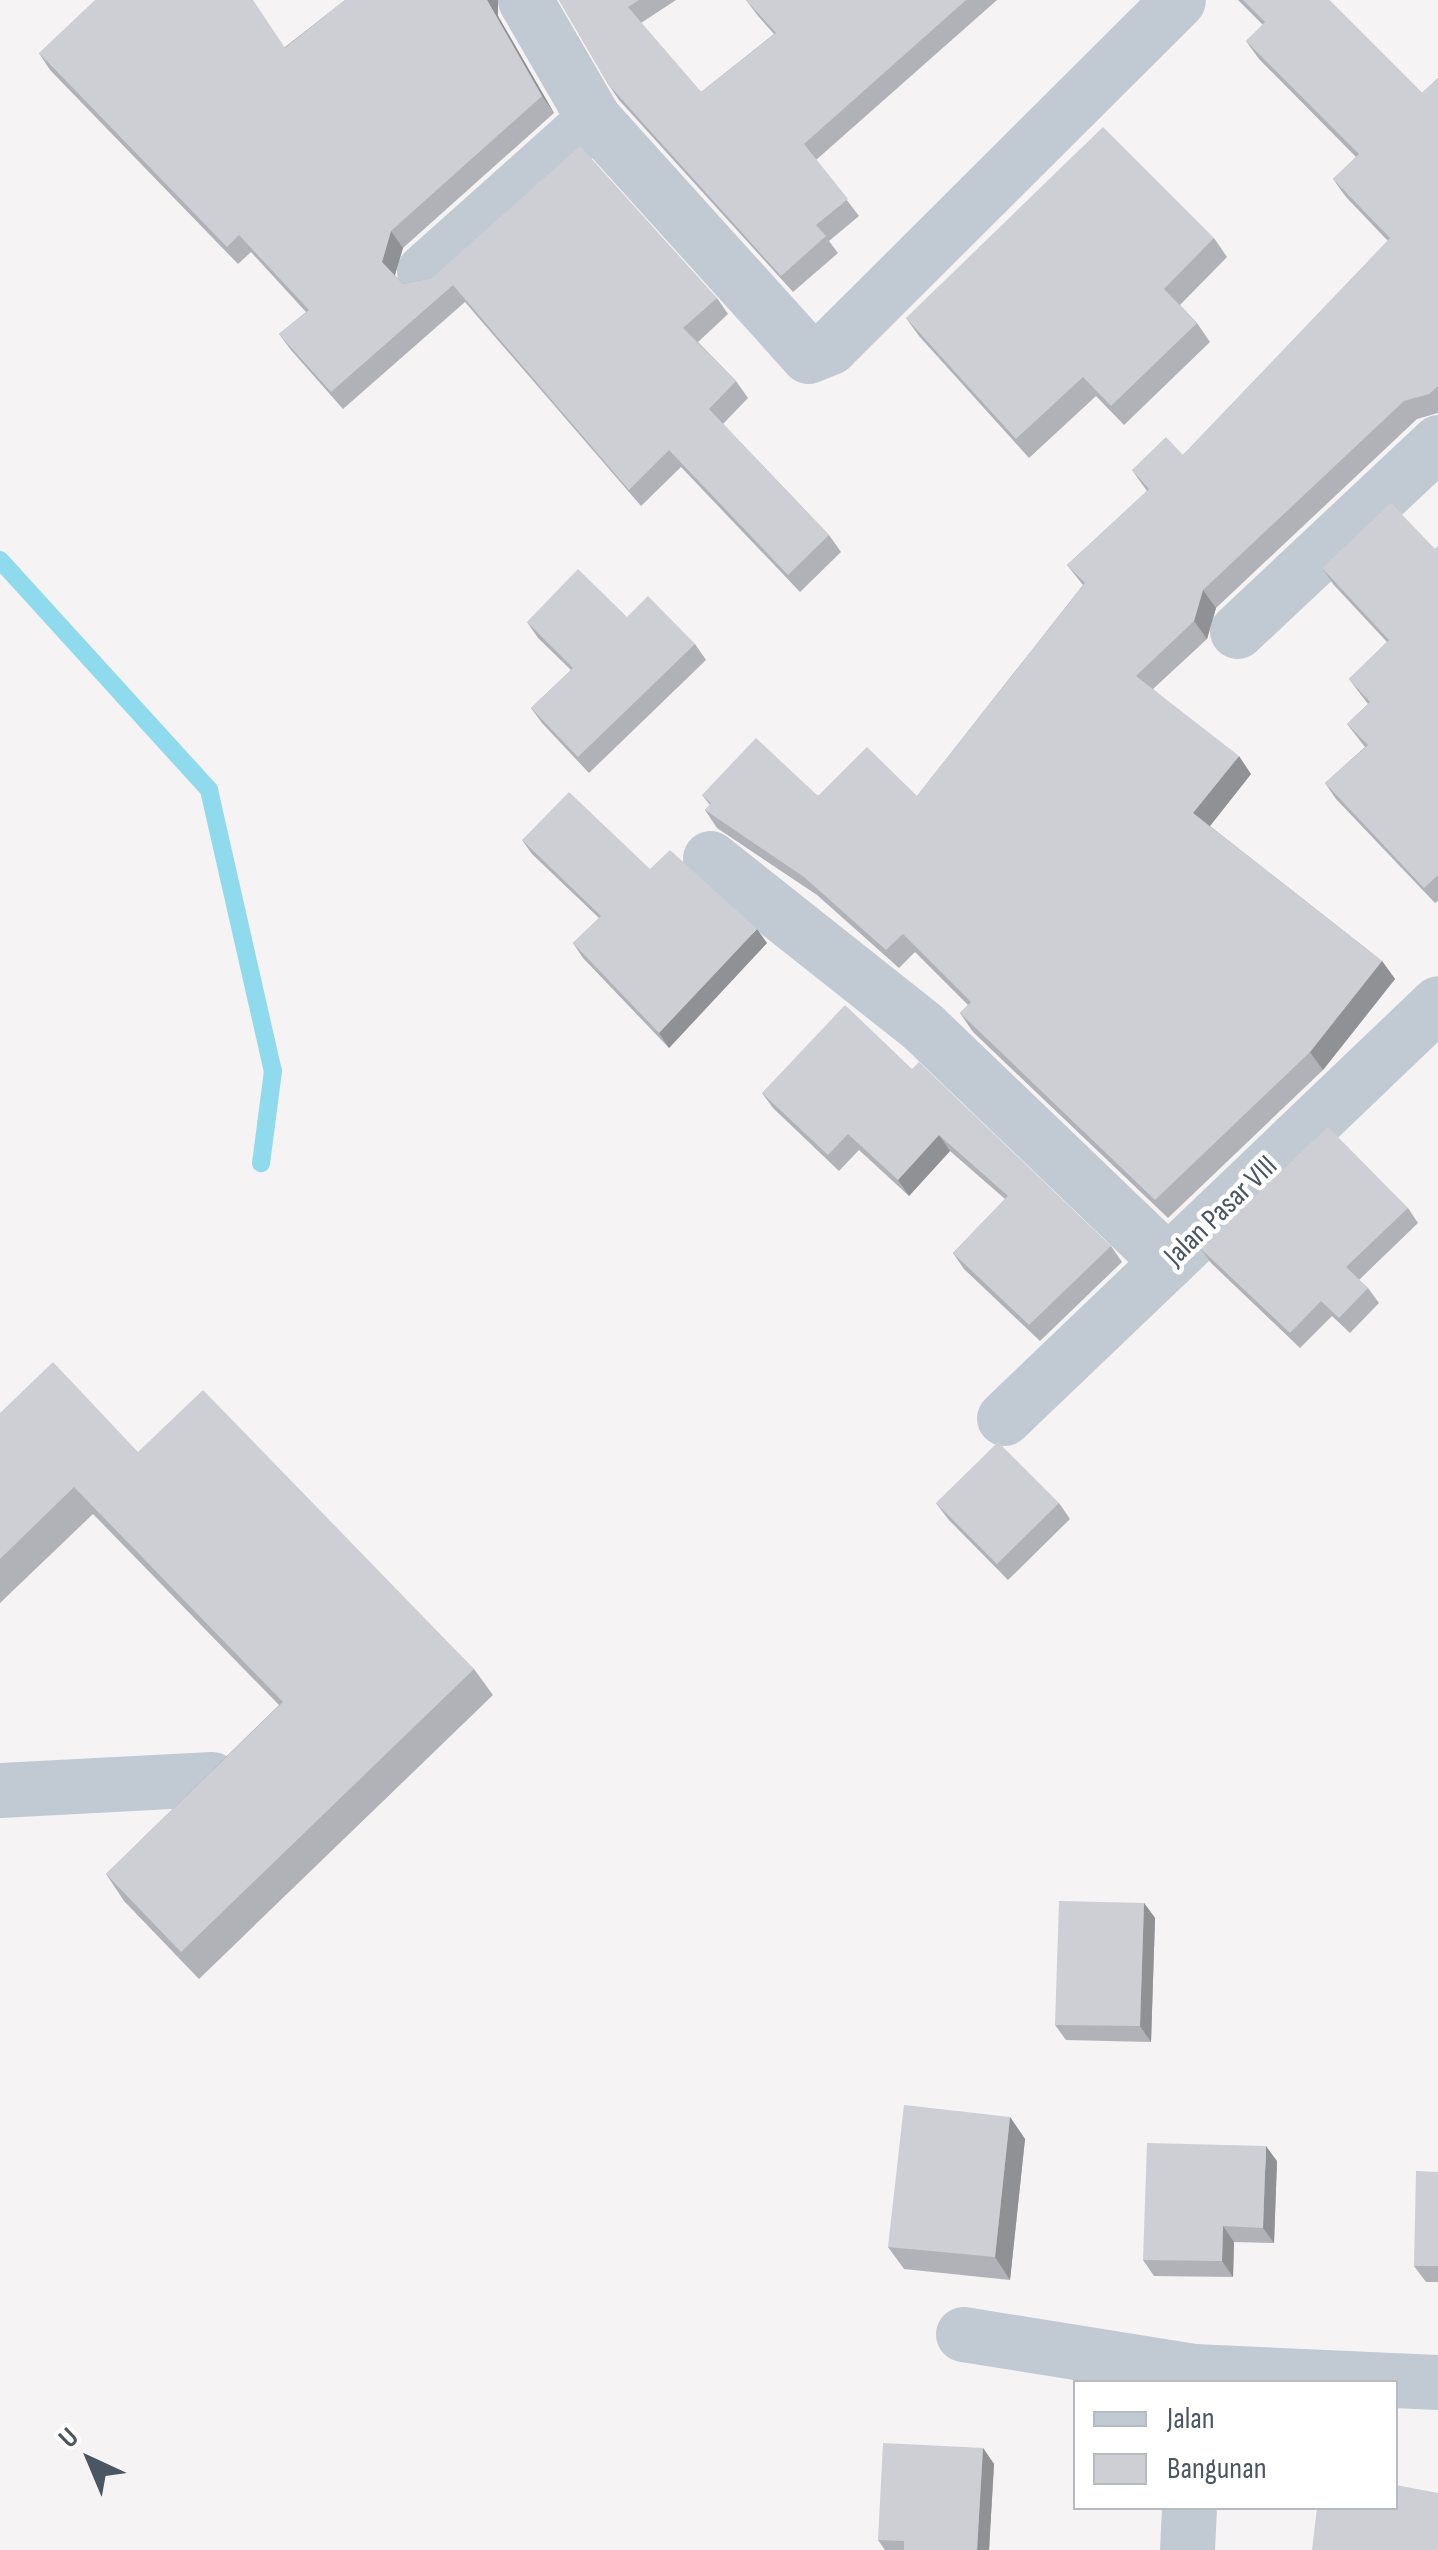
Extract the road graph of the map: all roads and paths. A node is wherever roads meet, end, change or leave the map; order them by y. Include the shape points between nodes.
1 (524, 0) edge
2 (1178, 0) edge
3 (594, 119) junction
4 (424, 271) dead end
5 (1438, 442) edge
6 (1237, 631) dead end
7 (710, 858) dead end
8 (1438, 1003) edge
9 (1168, 1262) junction
10 (1004, 1418) dead end
11 (212, 1778) edge
12 (0, 1790) edge
13 (964, 2334) dead end
14 (1193, 2377) edge
15 (1340, 2380) edge
16 (1398, 2381) edge
17 (1438, 2382) edge
18 (1189, 2510) edge
19 (1187, 2550) edge

1 - 3 street
2 - 3 street via 819,356 808,356
3 - 4 street
5 - 6 street
7 - 9 street via 923,1027
8 - 9 street, Jalan Pasar VIII
9 - 10 street, Jalan Pasar VIII
11 - 12 street
13 - 14 street
14 - 15 street
16 - 17 street
18 - 19 street

